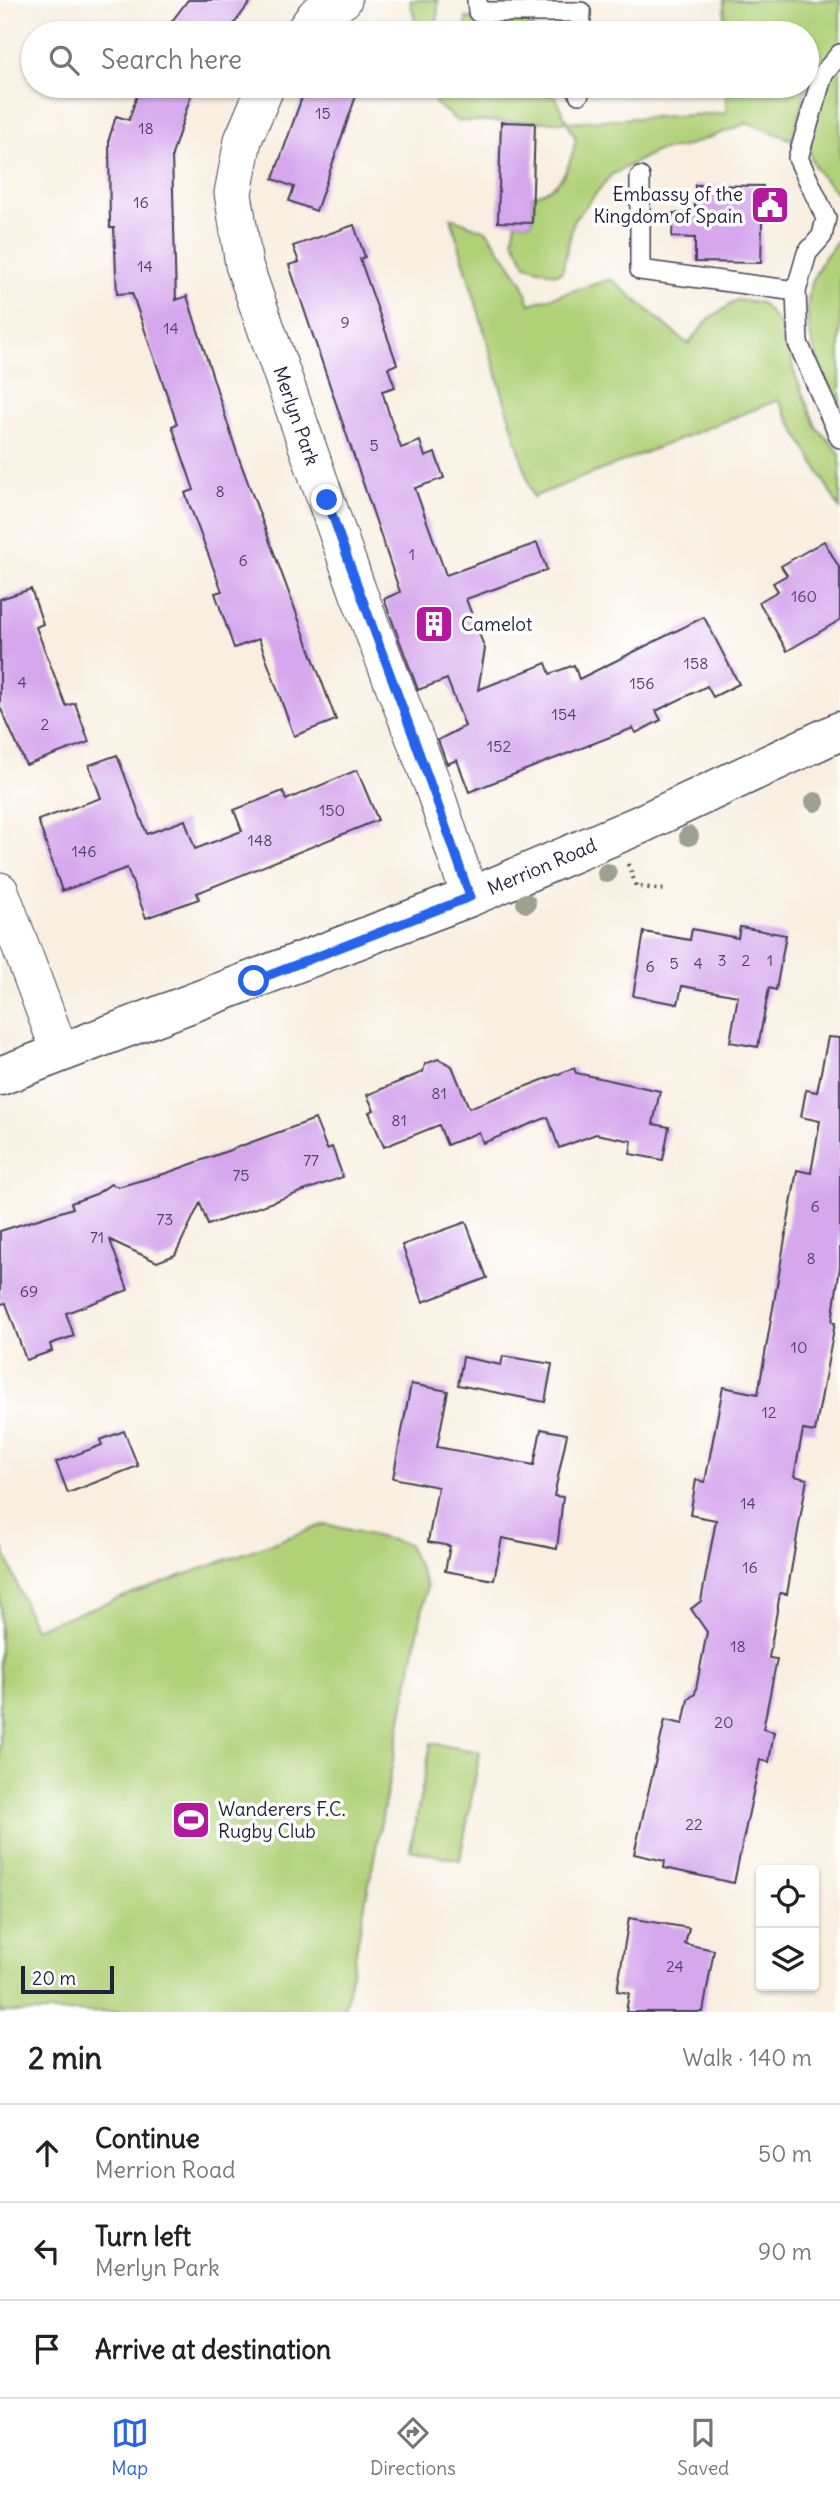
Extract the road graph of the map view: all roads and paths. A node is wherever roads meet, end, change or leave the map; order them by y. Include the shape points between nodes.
1 (343, 0) edge
2 (477, 0) edge
3 (312, 21) edge
4 (581, 21) edge
5 (840, 54) edge
6 (819, 84) edge
7 (261, 98) edge
8 (815, 98) edge
9 (639, 177) dead end
10 (796, 291) junction
11 (840, 438) edge
12 (840, 731) edge
13 (616, 835) junction
14 (664, 890) dead end
15 (0, 891) edge
16 (470, 897) junction
17 (60, 1052) junction
18 (0, 1076) edge

1 - 3 street
2 - 4 lane via 478,12 581,12
5 - 6 lane
7 - 16 street, Merlyn Park via 243,140 233,193 244,265
8 - 10 lane via 798,158 826,218 822,236 807,253
9 - 10 lane via 640,270
10 - 11 lane via 798,343
12 - 13 main road, Merrion Road
13 - 14 path via 636,886
13 - 16 main road, Merrion Road
15 - 17 street
16 - 17 main road, Merrion Road
17 - 18 main road, Merrion Road

